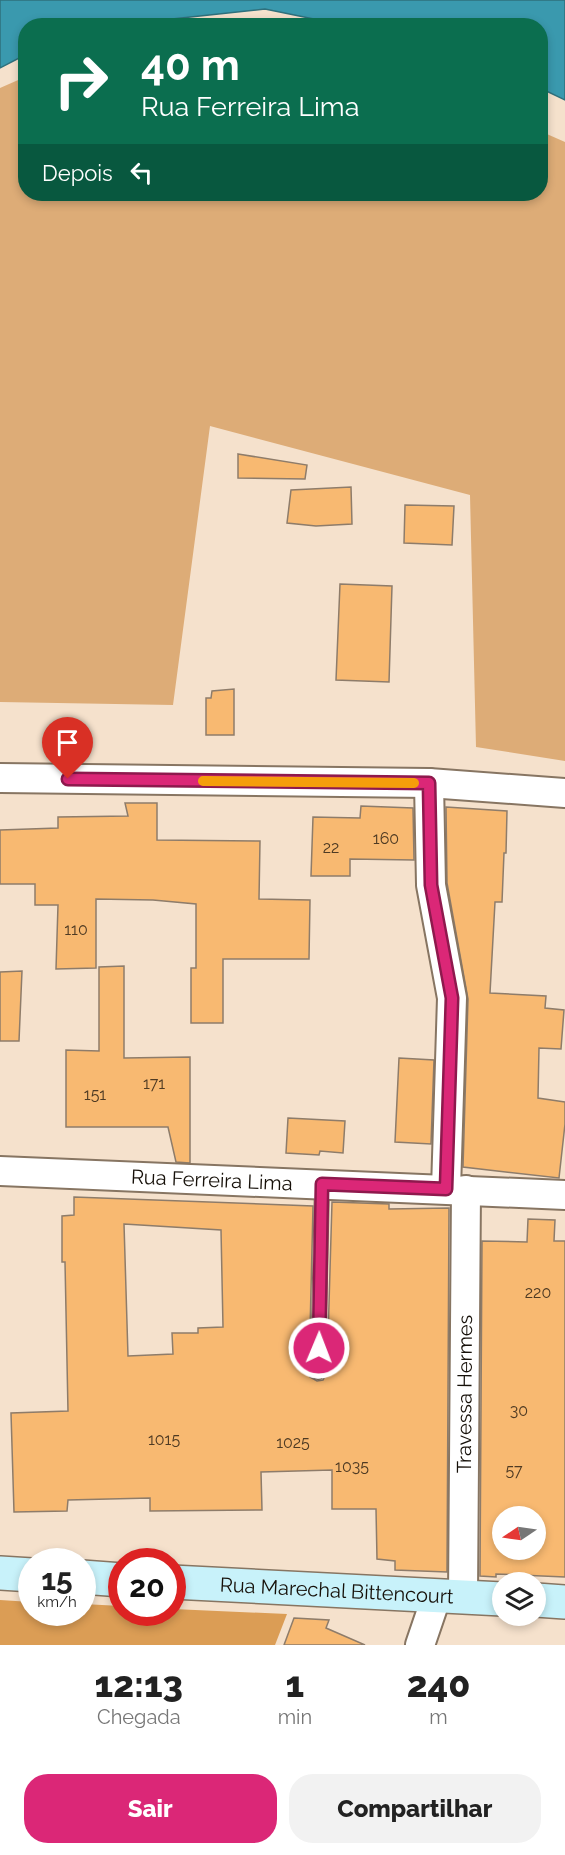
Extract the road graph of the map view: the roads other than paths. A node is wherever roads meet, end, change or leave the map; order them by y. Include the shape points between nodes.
1 (0, 778) edge
2 (429, 783) junction
3 (565, 793) edge
4 (0, 1171) edge
5 (322, 1184) junction
6 (456, 1190) junction
7 (565, 1195) edge
8 (318, 1372) dead end
9 (0, 1573) edge
10 (18, 1574) edge
11 (186, 1583) edge
12 (450, 1596) junction
13 (492, 1598) edge
14 (546, 1601) edge
15 (565, 1602) edge
16 (420, 1645) edge

1 - 2 street
2 - 3 street
2 - 6 street, Travessa Hermes via 431,885 452,998
4 - 5 street, Rua Ferreira Lima
5 - 6 street, Rua Ferreira Lima
5 - 8 lane
6 - 7 street, Rua Ferreira Lima
6 - 12 street, Travessa Hermes
9 - 10 main road
11 - 12 main road, Rua Marechal Bittencourt
12 - 13 main road, Rua Marechal Bittencourt
12 - 16 street, Travessa Hermes
14 - 15 main road

